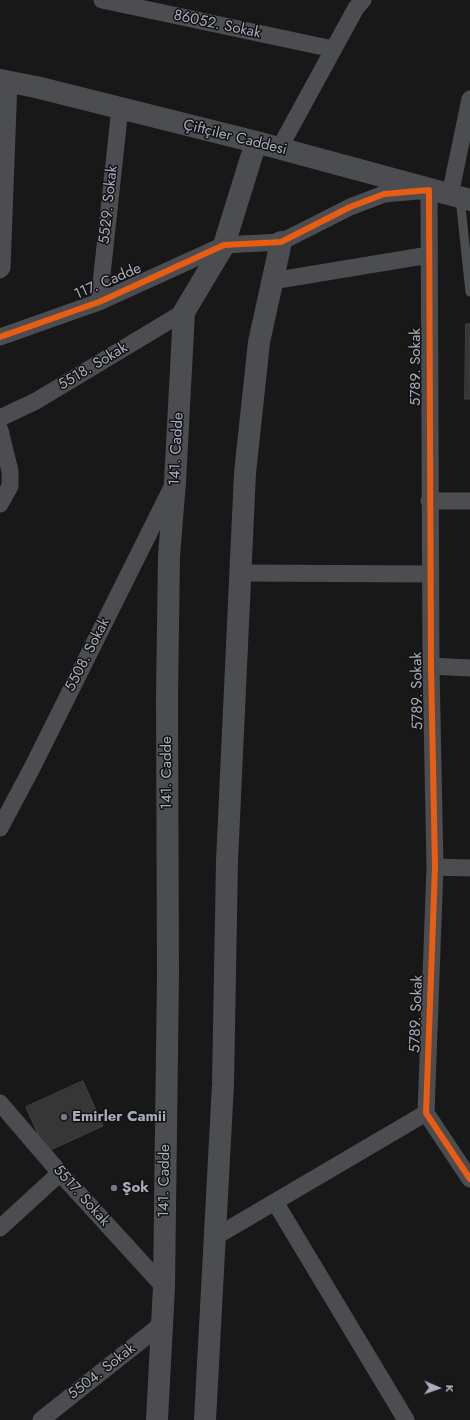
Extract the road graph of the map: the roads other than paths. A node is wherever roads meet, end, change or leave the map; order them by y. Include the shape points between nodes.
1 (102, 0) edge
2 (363, 0) edge
3 (333, 49) junction
4 (4, 80) edge
5 (470, 99) edge
6 (120, 108) junction
7 (256, 142) junction
8 (279, 149) junction
9 (429, 190) junction
10 (460, 198) edge
11 (281, 242) junction
12 (224, 245) junction
13 (429, 255) junction
14 (1, 269) edge
15 (272, 281) junction
16 (470, 292) edge
17 (98, 302) junction
18 (184, 312) junction
19 (0, 337) edge
20 (0, 418) edge
21 (0, 430) edge
22 (175, 482) junction
23 (430, 501) junction
24 (470, 501) edge
25 (0, 504) edge
26 (240, 573) junction
27 (430, 574) junction
28 (430, 666) junction
29 (470, 668) edge
30 (0, 828) edge
31 (435, 867) junction
32 (470, 868) edge
33 (0, 1103) edge
34 (426, 1113) junction
35 (60, 1173) junction
36 (470, 1179) edge
37 (275, 1202) junction
38 (0, 1228) edge
39 (215, 1237) junction
40 (164, 1287) junction
41 (162, 1324) junction
42 (41, 1420) edge
43 (157, 1420) edge
44 (205, 1420) edge
45 (406, 1420) edge

1 - 3 street, 86052. Sokak
2 - 3 street
3 - 8 street
4 - 6 street, Çiftçiler Caddesi
4 - 14 street
5 - 10 street
6 - 7 street, Çiftçiler Caddesi
6 - 17 street, 5529. Sokak
7 - 8 street, Çiftçiler Caddesi
7 - 12 street, 141. Cadde
8 - 9 street, Çiftçiler Caddesi
9 - 10 street, Çiftçiler Caddesi
9 - 11 street via 384,194 350,207
9 - 13 street, 5789. Sokak
10 - 16 lane
11 - 12 street
11 - 15 street
12 - 17 street, 117. Cadde
12 - 18 street, 141. Cadde
13 - 15 street
13 - 23 street, 5789. Sokak
15 - 26 street via 259,342 245,473
17 - 19 street, 117. Cadde
18 - 20 street, 5518. Sokak via 36,401
18 - 22 street, 141. Cadde
21 - 25 street via 10,471 10,486
22 - 30 street, 5508. Sokak
22 - 40 street, 141. Cadde via 169,556 168,627 168,983
23 - 24 street
23 - 27 street, 5789. Sokak
26 - 27 street
26 - 39 street via 227,861 223,1084
27 - 28 street, 5789. Sokak
28 - 29 street
28 - 31 street, 5789. Sokak
31 - 32 street
31 - 34 street, 5789. Sokak
33 - 35 street, 5517. Sokak
34 - 36 street
34 - 37 street
35 - 38 street
35 - 40 street, 5517. Sokak
37 - 39 street
37 - 45 street
39 - 44 street
40 - 41 street, 141. Cadde
41 - 42 street, 5504. Sokak
41 - 43 street, 141. Cadde

